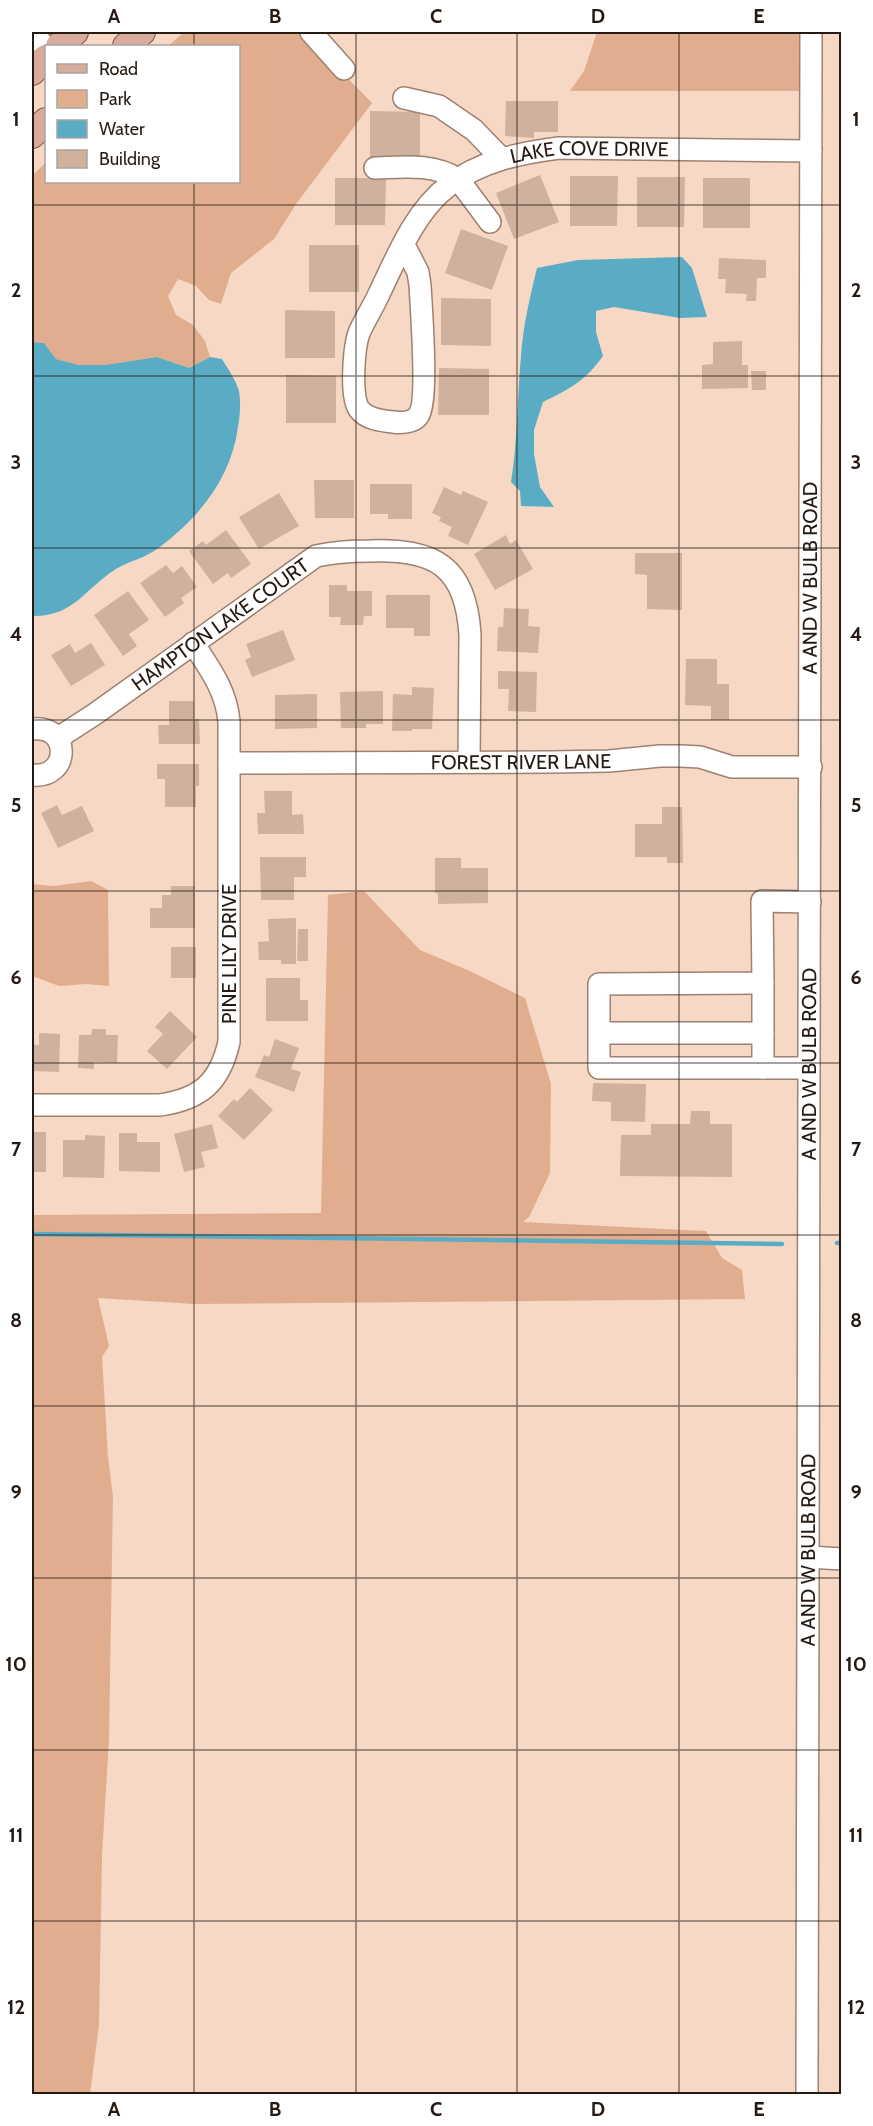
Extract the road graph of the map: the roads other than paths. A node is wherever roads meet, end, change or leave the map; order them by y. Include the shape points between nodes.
1 (32, 32) edge
2 (75, 32) edge
3 (142, 32) edge
4 (311, 32) edge
5 (811, 32) edge
6 (60, 45) edge
7 (127, 45) edge
8 (45, 47) edge
9 (45, 59) edge
10 (344, 69) dead end
11 (32, 72) edge
12 (404, 98) dead end
13 (45, 122) edge
14 (32, 135) edge
15 (811, 150) junction
16 (502, 159) junction
17 (375, 168) dead end
18 (458, 179) junction
19 (490, 222) dead end
20 (404, 245) junction
21 (193, 643) junction
22 (32, 729) edge
23 (57, 738) junction
24 (469, 762) junction
25 (229, 763) junction
26 (811, 767) junction
27 (32, 775) edge
28 (810, 902) junction
29 (763, 983) junction
30 (600, 1033) junction
31 (763, 1034) junction
32 (763, 1068) junction
33 (809, 1068) junction
34 (32, 1105) edge
35 (810, 1557) junction
36 (842, 1558) edge
37 (807, 2094) edge

1 - 8 street
2 - 6 main road
3 - 7 main road
4 - 10 street
5 - 15 street, A AND W BULB ROAD
9 - 11 main road
12 - 16 street via 439,106 474,130
13 - 14 main road
15 - 16 street, LAKE COVE DRIVE via 559,148
15 - 26 street, A AND W BULB ROAD
16 - 18 street, LAKE COVE DRIVE
17 - 18 street via 434,169
18 - 19 street
18 - 20 street, LAKE COVE DRIVE via 431,202
20 - 20 street, LAKE COVE DRIVE via 359,334 354,380 359,410 367,416 397,423 419,416 423,389 420,285
21 - 23 street, HAMPTON LAKE COURT
21 - 24 street, HAMPTON LAKE COURT via 316,556 389,550 424,556 440,564 454,578 464,596 468,615
21 - 25 street, PINE LILY DRIVE via 221,687 227,704
22 - 23 street via 45,729
23 - 27 street via 62,754 55,769
24 - 25 street, FOREST RIVER LANE
24 - 26 street, FOREST RIVER LANE via 681,756 700,757 732,767
25 - 34 street, PINE LILY DRIVE via 229,1042 225,1062 214,1080 181,1102
26 - 28 street, A AND W BULB ROAD
28 - 29 street via 762,902
28 - 33 street, A AND W BULB ROAD
29 - 30 street via 599,984
29 - 31 street
30 - 31 street
30 - 32 street via 599,1068
31 - 32 street
32 - 33 street
33 - 35 street, A AND W BULB ROAD
35 - 36 street
35 - 37 street, A AND W BULB ROAD

